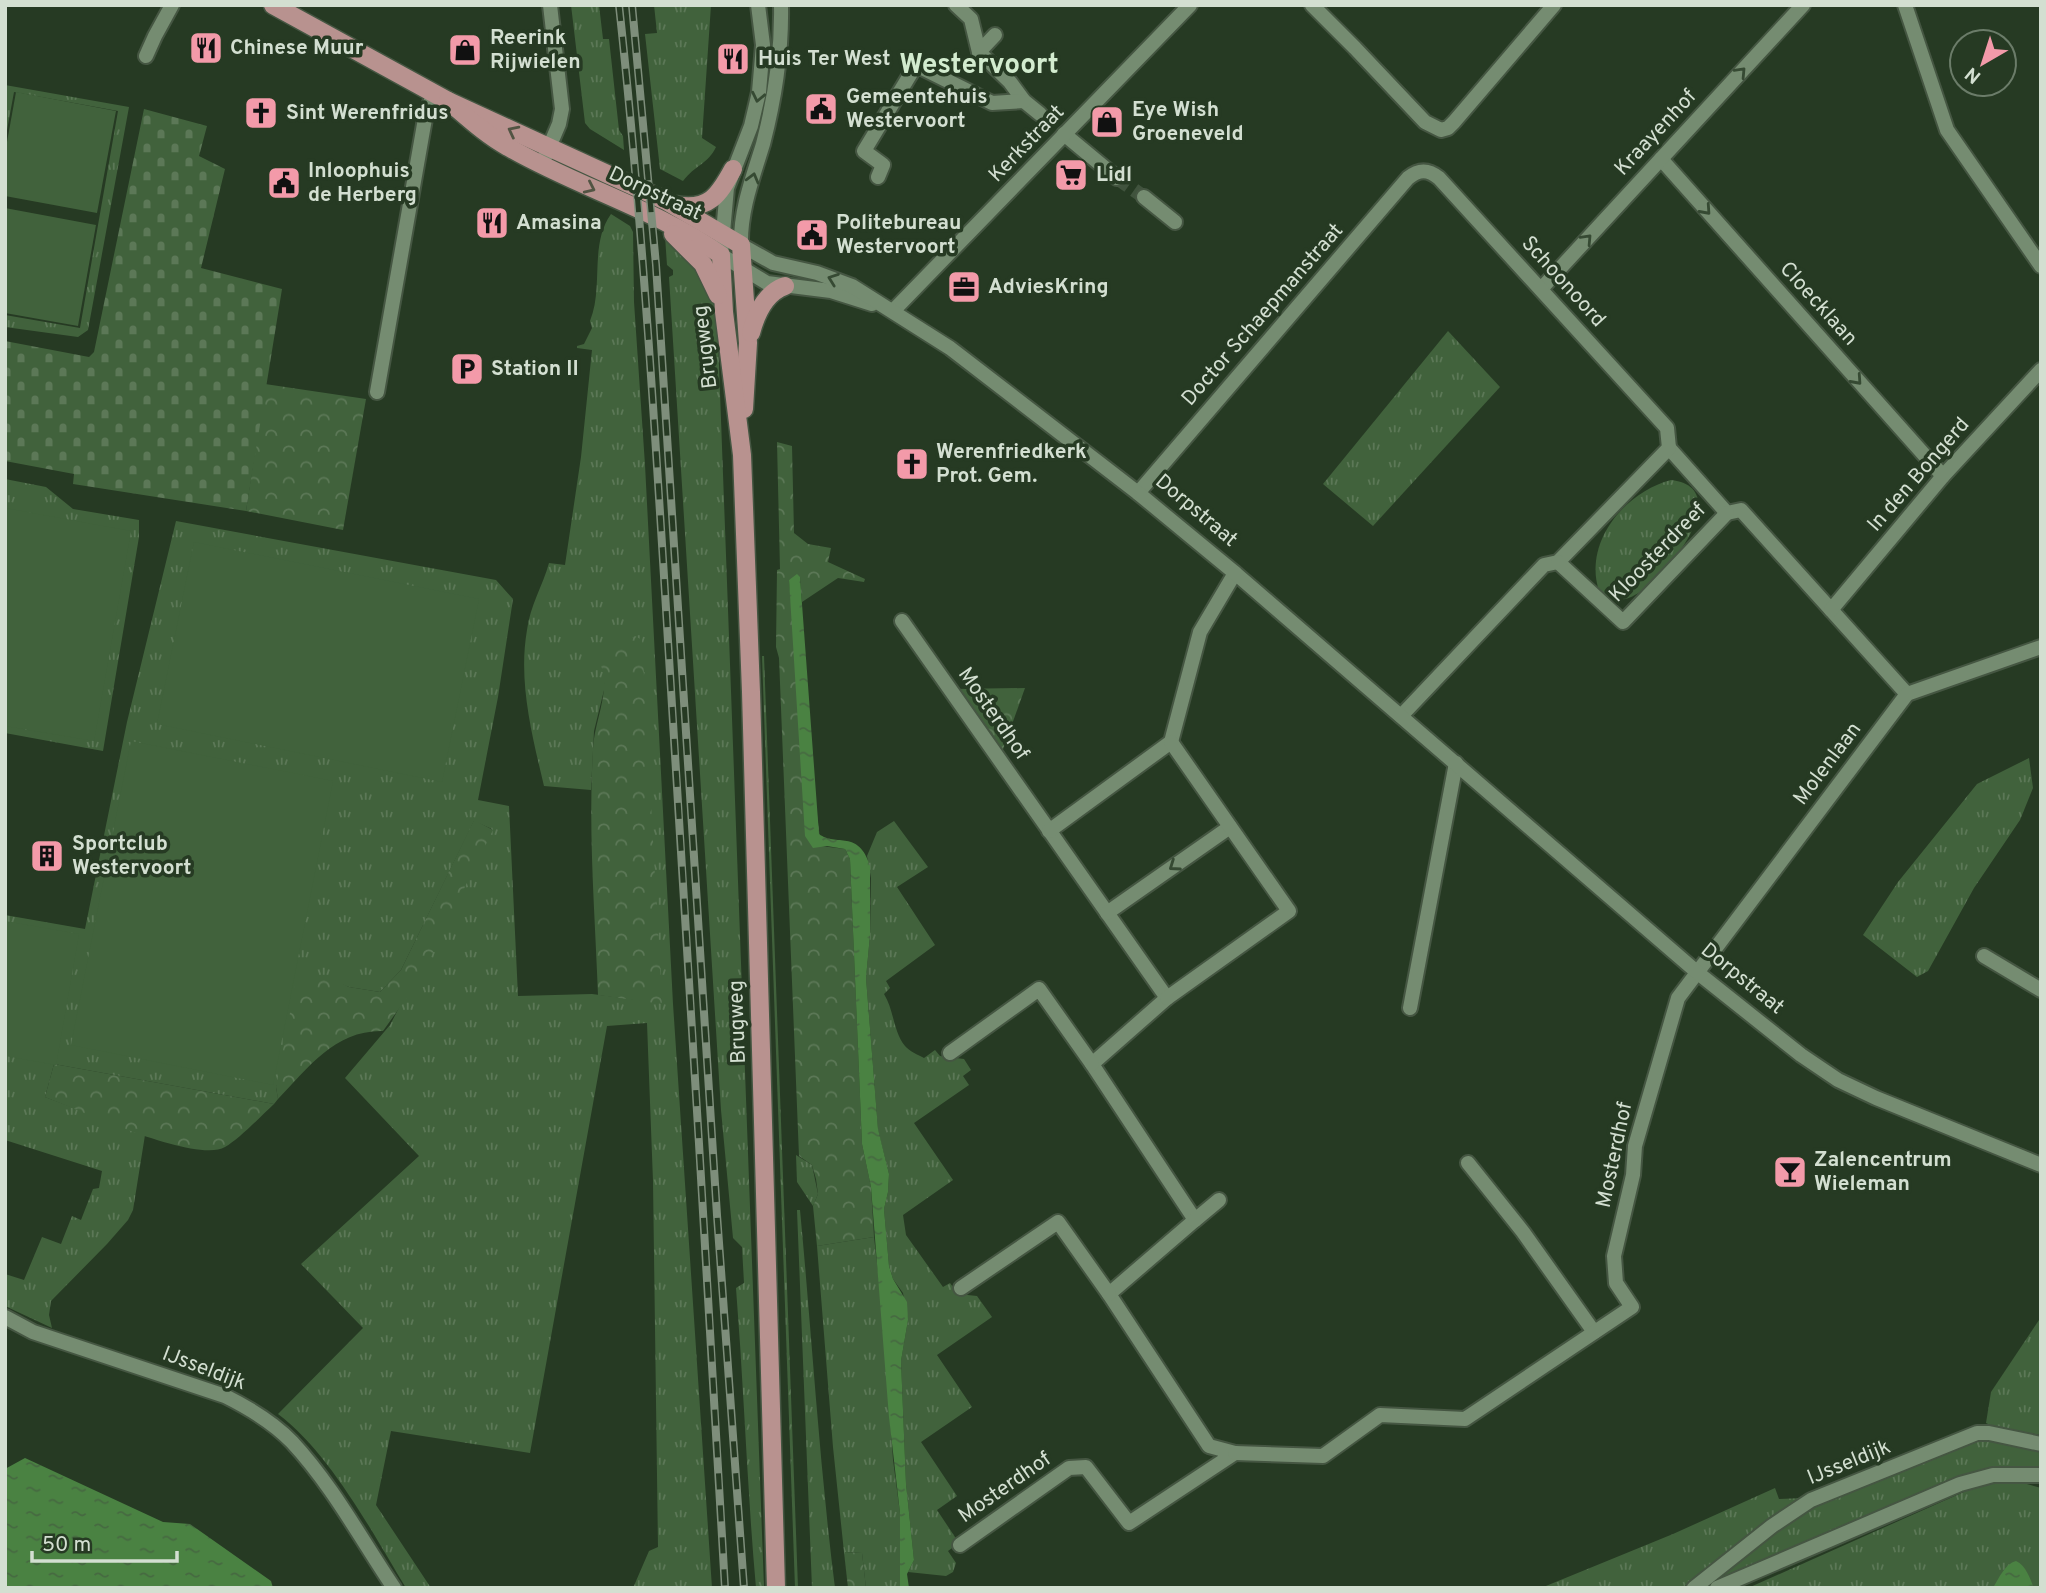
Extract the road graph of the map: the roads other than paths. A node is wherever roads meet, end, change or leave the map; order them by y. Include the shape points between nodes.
1 (173, 5) edge
2 (273, 5) edge
3 (550, 5) edge
4 (758, 5) edge
5 (781, 5) edge
6 (956, 5) edge
7 (1190, 5) edge
8 (1311, 5) edge
9 (1555, 5) edge
10 (1803, 5) edge
11 (1905, 5) edge
12 (995, 35) dead end
13 (979, 52) junction
14 (146, 56) dead end
15 (441, 97) junction
16 (1024, 101) junction
17 (1040, 114) dead end
18 (1064, 135) junction
19 (550, 147) junction
20 (1661, 159) junction
21 (541, 164) junction
22 (733, 169) junction
23 (1424, 171) joint
24 (878, 177) dead end
25 (1117, 178) tunnel mouth
26 (1143, 197) tunnel mouth
27 (666, 201) junction
28 (653, 216) junction
29 (1175, 222) dead end
30 (721, 234) junction
31 (741, 244) junction
32 (720, 255) junction
33 (2041, 266) edge
34 (744, 271) junction
35 (785, 286) junction
36 (1541, 289) junction
37 (893, 311) junction
38 (724, 312) junction
39 (748, 344) junction
40 (2041, 370) edge
41 (377, 392) dead end
42 (1669, 448) junction
43 (742, 455) junction
44 (1943, 476) junction
45 (1138, 493) junction
46 (1727, 513) junction
47 (1558, 562) junction
48 (1236, 573) junction
49 (1831, 610) junction
50 (902, 621) dead end
51 (2041, 647) edge
52 (1908, 694) junction
53 (1401, 716) junction
54 (1171, 742) junction
55 (1456, 763) junction
56 (1230, 827) junction
57 (1049, 831) junction
58 (1107, 914) junction
59 (1984, 956) dead end
60 (1698, 972) junction
61 (2041, 990) edge
62 (1167, 998) junction
63 (1410, 1008) dead end
64 (950, 1052) dead end
65 (1092, 1064) junction
66 (1468, 1163) dead end
67 (2041, 1166) edge
68 (1219, 1200) dead end
69 (1195, 1220) junction
70 (961, 1288) dead end
71 (1109, 1294) junction
72 (5, 1317) edge
73 (1594, 1332) junction
74 (2041, 1444) edge
75 (1235, 1453) junction
76 (2041, 1475) edge
77 (960, 1545) dead end
78 (394, 1588) edge
79 (776, 1588) edge
80 (1694, 1588) edge
81 (1717, 1588) edge

1 - 14 street
2 - 15 main road, Dorpstraat
3 - 19 street via 562,109
4 -> 22 street, Brugweg via 763,46 759,92
31 -> 5 street via 743,213 779,70
6 - 13 street via 971,19
7 - 18 street, Kerkstraat
8 - 9 street via 1425,122 1441,130 1454,122
20 -> 10 street, Kraayenhof
11 - 33 street via 1947,130
12 - 13 street
13 - 16 street
19 -> 15 main road, Dorpstraat
15 - 21 main road, Dorpstraat via 508,147
15 - 41 street via 426,113
16 - 17 street
16 - 24 street via 992,103 916,65 863,151 883,165
18 - 25 street
18 - 37 street, Kerkstraat
19 - 21 street
19 - 27 main road, Dorpstraat
36 -> 20 street, Kraayenhof
20 -> 44 street, Cloecklaan
21 -> 28 main road, Dorpstraat
22 - 27 main road via 709,202 685,206
22 - 30 street, Brugweg
23 - 36 street, Schoonoord via 1439,178
23 - 45 street, Doctor Schaepmanstraat via 1408,178
26 - 29 street
27 - 30 main road, Dorpstraat
28 - 32 main road, Dorpstraat
28 - 38 main road via 703,264
30 - 31 main road, Dorpstraat
30 - 32 street, Brugweg
31 - 34 main road, Brugweg
37 -> 31 street, Dorpstraat via 836,279 773,263
32 - 34 street, Dorpstraat
32 - 38 main road, Brugweg
34 - 35 street, Dorpstraat via 760,281
34 - 39 main road, Brugweg
35 - 37 street, Dorpstraat via 831,291
35 - 39 main road via 761,307
36 - 42 street, Schoonoord via 1667,428
37 - 45 street, Dorpstraat via 950,348
38 - 43 main road, Brugweg
39 - 43 main road, Brugweg
40 - 44 street, In den Bongerd
42 - 46 street
42 - 47 street
43 - 79 main road, Brugweg
44 - 49 street, In den Bongerd
45 - 48 street, Dorpstraat
46 - 47 street, Kloosterdreef via 1623,622
46 - 49 street via 1741,510
47 - 53 street via 1544,565
48 - 53 street, Dorpstraat
48 - 54 street via 1200,632
49 - 52 street
50 - 57 street, Mosterdhof
51 - 52 street
52 - 60 street, Molenlaan
53 - 55 street, Dorpstraat
54 - 56 street
54 - 57 street
55 - 60 street, Dorpstraat
55 - 63 street
56 -> 58 street
56 - 62 street via 1289,911
57 - 58 street, Mosterdhof
58 - 62 street, Mosterdhof
59 - 61 street
60 - 67 street, Dorpstraat via 1838,1080
60 - 73 street, Mosterdhof via 1678,998 1635,1146 1614,1256 1616,1283 1632,1307
62 - 65 street
64 - 65 street via 1039,989
65 - 69 street
66 - 73 street
68 - 69 street
69 - 71 street
70 - 71 street, Mosterdhof via 1058,1222
71 - 75 street, Mosterdhof via 1209,1446
72 - 78 street, IJsseldijk via 33,1332 225,1396 254,1411 290,1440 321,1478
73 - 75 street, Mosterdhof via 1465,1419 1380,1415 1323,1456
74 - 80 street, IJsseldijk via 1977,1433 1811,1500
75 - 77 street, Mosterdhof via 1129,1523 1086,1467 1069,1468
76 - 81 street via 1993,1475 1960,1484

